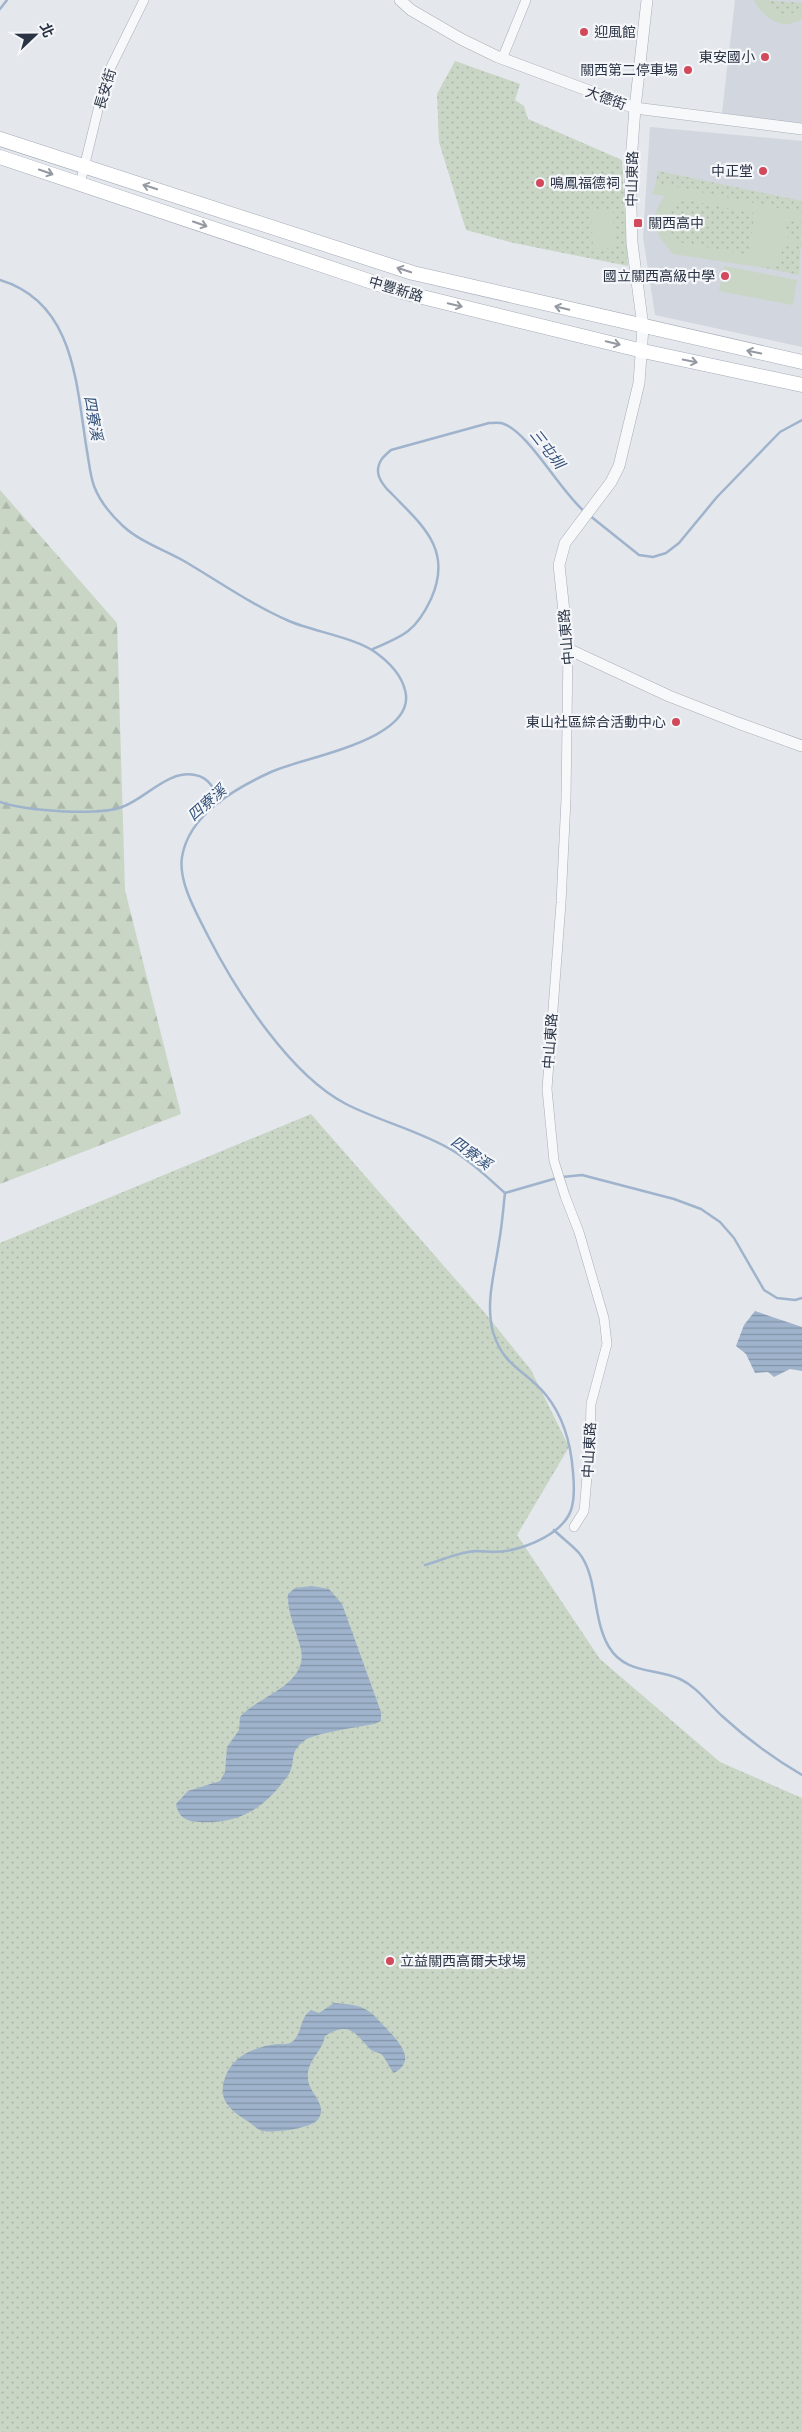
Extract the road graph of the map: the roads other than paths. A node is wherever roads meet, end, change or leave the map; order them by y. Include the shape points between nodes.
1 (144, 0) edge
2 (400, 0) edge
3 (526, 0) edge
4 (648, 0) edge
5 (502, 59) junction
6 (635, 108) junction
7 (802, 129) edge
8 (0, 139) edge
9 (0, 157) edge
10 (84, 166) junction
11 (80, 184) junction
12 (644, 327) junction
13 (643, 351) junction
14 (802, 362) edge
15 (802, 385) edge
16 (568, 649) junction
17 (802, 746) edge
18 (574, 1527) dead end

1 - 10 street, 長安街 via 106,76
2 - 5 street, 大德街 via 461,39
3 - 5 street
4 - 6 street, 中山東路
5 - 6 street, 大德街
6 - 7 street, 大德街
6 - 12 street, 中山東路 via 630,175 632,233
8 - 10 main road, 中豐新路
9 -> 11 main road, 中豐新路
10 - 11 street, 長安街
12 -> 10 main road, 中豐新路 via 413,274
11 -> 13 main road, 中豐新路 via 402,292
12 - 13 street, 中山東路
14 -> 12 main road, 中豐新路
13 -> 15 main road, 中豐新路
13 - 16 street, 中山東路 via 639,383 619,466 599,500 565,543 559,565
16 - 17 street via 669,696
16 - 18 street, 中山東路 via 562,883 547,1089 554,1161 599,1300 607,1344 591,1404 584,1511

